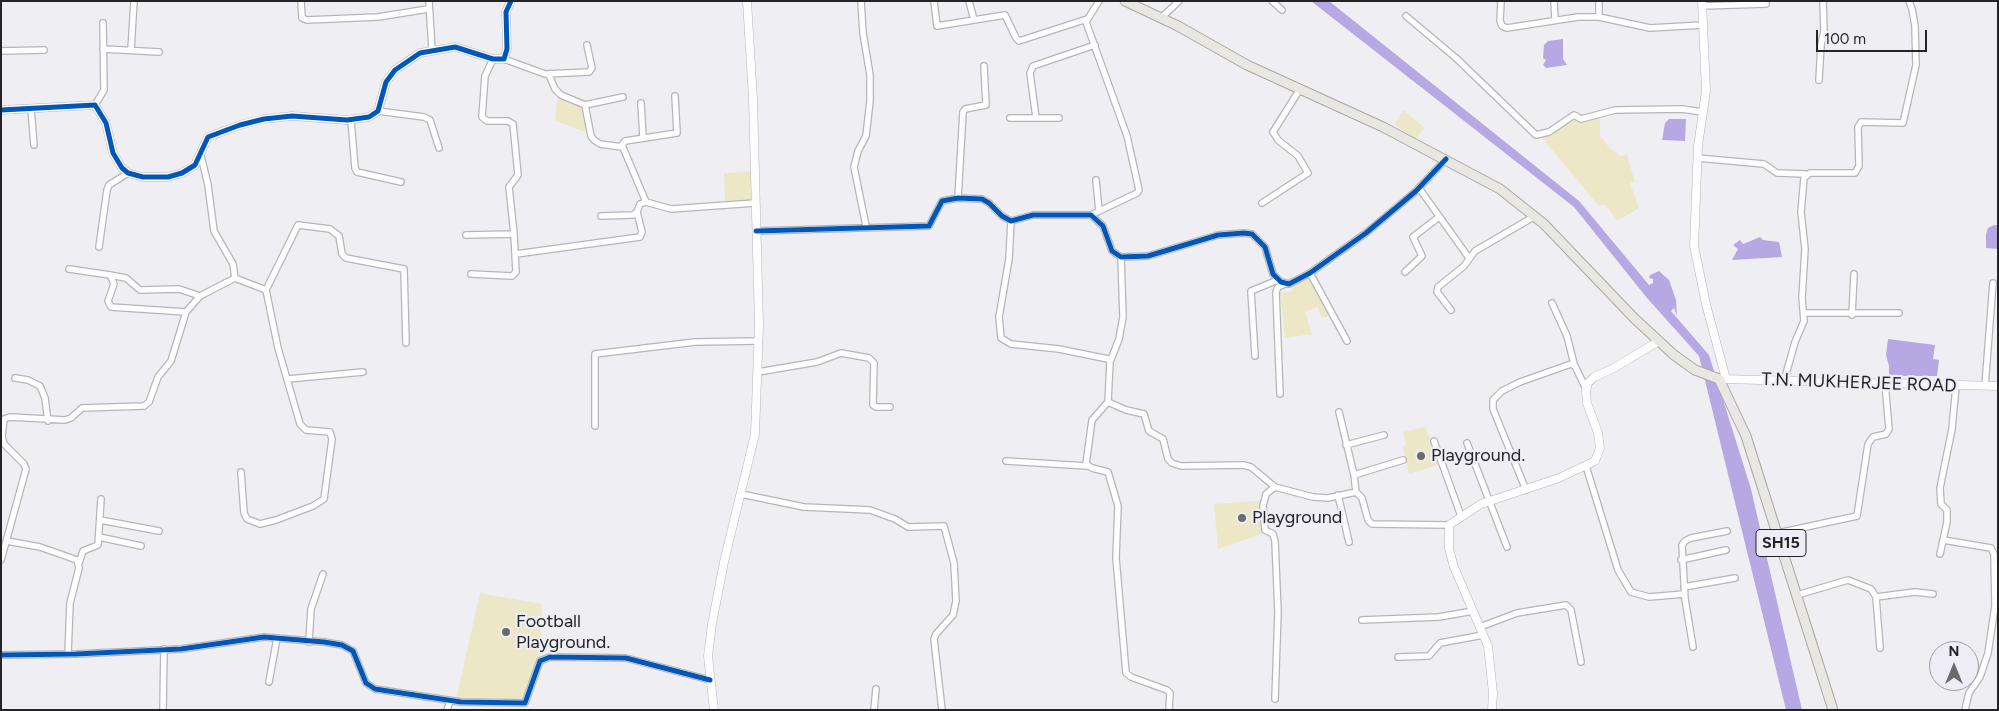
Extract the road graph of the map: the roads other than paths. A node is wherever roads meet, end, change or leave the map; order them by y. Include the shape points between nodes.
1 (134, 1) edge
2 (301, 1) edge
3 (429, 1) edge
4 (747, 1) edge
5 (861, 1) edge
6 (934, 1) edge
7 (968, 1) edge
8 (1099, 1) edge
9 (1179, 1) edge
10 (1272, 1) edge
11 (1501, 1) edge
12 (1554, 1) edge
13 (1598, 1) edge
14 (1823, 1) edge
15 (1908, 1) edge
16 (509, 2) edge
17 (1128, 2) edge
18 (1702, 3) edge
19 (1766, 4) dead end
20 (428, 9) junction
21 (1282, 10) dead end
22 (1406, 16) dead end
23 (1161, 18) junction
24 (1599, 18) junction
25 (1086, 19) junction
26 (974, 20) junction
27 (1555, 20) junction
28 (103, 23) dead end
29 (1703, 25) junction
30 (587, 45) dead end
31 (1095, 46) junction
32 (103, 49) junction
33 (44, 50) dead end
34 (131, 50) junction
35 (432, 50) junction
36 (1, 51) edge
37 (159, 52) dead end
38 (504, 58) junction
39 (493, 59) junction
40 (984, 66) dead end
41 (549, 75) junction
42 (1819, 80) dead end
43 (1300, 89) junction
44 (675, 96) dead end
45 (623, 97) dead end
46 (640, 103) dead end
47 (95, 105) junction
48 (585, 105) junction
49 (31, 109) junction
50 (1, 110) edge
51 (378, 111) junction
52 (1702, 112) junction
53 (1010, 118) dead end
54 (1036, 118) junction
55 (1059, 118) dead end
56 (351, 120) junction
57 (643, 138) junction
58 (34, 145) dead end
59 (622, 147) junction
60 (439, 148) dead end
61 (201, 156) junction
62 (1697, 158) junction
63 (1446, 159) junction
64 (128, 173) junction
65 (1806, 174) junction
66 (1096, 180) dead end
67 (401, 182) dead end
68 (1419, 188) junction
69 (958, 198) junction
70 (646, 202) junction
71 (1262, 202) dead end
72 (756, 203) junction
73 (1099, 211) junction
74 (637, 212) junction
75 (1091, 215) junction
76 (601, 216) dead end
77 (1535, 216) junction
78 (1439, 217) junction
79 (1011, 221) junction
80 (866, 226) junction
81 (756, 231) junction
82 (466, 234) dead end
83 (514, 234) junction
84 (99, 247) dead end
85 (516, 254) junction
86 (1121, 257) junction
87 (1469, 258) junction
88 (69, 269) dead end
89 (1405, 272) dead end
90 (1310, 273) junction
91 (471, 274) dead end
92 (1854, 274) dead end
93 (110, 275) junction
94 (235, 278) junction
95 (1278, 280) junction
96 (1993, 283) dead end
97 (1285, 284) junction
98 (266, 290) junction
99 (200, 296) junction
100 (1552, 303) dead end
101 (1451, 310) dead end
102 (186, 312) junction
103 (1804, 313) junction
104 (1899, 313) dead end
105 (1852, 315) junction
106 (1347, 341) dead end
107 (758, 342) junction
108 (1660, 342) junction
109 (406, 343) dead end
110 (1255, 356) dead end
111 (1110, 362) junction
112 (1574, 364) junction
113 (362, 372) dead end
114 (758, 372) junction
115 (14, 378) dead end
116 (288, 379) junction
117 (1723, 379) junction
118 (1784, 381) junction
119 (1885, 383) junction
120 (1956, 386) junction
121 (1985, 386) junction
122 (1998, 386) edge
123 (1586, 389) junction
124 (1280, 394) dead end
125 (1108, 402) junction
126 (890, 407) dead end
127 (1339, 412) dead end
128 (3, 419) edge
129 (48, 421) junction
130 (595, 426) dead end
131 (1384, 435) dead end
132 (1434, 441) dead end
133 (1467, 443) dead end
134 (1346, 445) junction
135 (1403, 460) dead end
136 (1006, 461) dead end
137 (1087, 466) junction
138 (1586, 466) junction
139 (240, 472) dead end
140 (1354, 475) junction
141 (1275, 487) junction
142 (1526, 490) junction
143 (1356, 492) junction
144 (741, 494) junction
145 (1338, 496) junction
146 (101, 499) dead end
147 (1491, 500) junction
148 (1461, 516) junction
149 (100, 520) junction
150 (1449, 525) junction
151 (159, 531) dead end
152 (1727, 531) dead end
153 (1778, 533) junction
154 (99, 537) junction
155 (1943, 540) junction
156 (7, 541) junction
157 (1349, 542) dead end
158 (141, 546) dead end
159 (1507, 547) dead end
160 (1726, 550) dead end
161 (1940, 554) dead end
162 (1, 560) edge
163 (1681, 560) junction
164 (79, 563) junction
165 (323, 574) dead end
166 (1735, 578) dead end
167 (1684, 587) junction
168 (1684, 594) junction
169 (1933, 594) dead end
170 (1797, 595) junction
171 (1876, 598) junction
172 (1473, 611) junction
173 (1362, 620) dead end
174 (1480, 626) junction
175 (1483, 635) junction
176 (277, 638) junction
177 (309, 642) junction
178 (1693, 647) dead end
179 (1880, 648) dead end
180 (164, 649) junction
181 (68, 654) junction
182 (1, 655) edge
183 (1398, 657) dead end
184 (1581, 662) dead end
185 (710, 680) junction
186 (270, 682) dead end
187 (876, 689) dead end
188 (1275, 699) dead end
189 (450, 701) junction
190 (163, 710) edge
191 (447, 710) edge
192 (714, 710) edge
193 (874, 710) edge
194 (942, 710) edge
195 (1169, 710) edge
196 (1492, 710) edge
197 (1833, 710) edge
198 (1965, 710) edge

1 - 34 street
2 - 20 street via 302,18 307,20 378,17
3 - 20 street
4 - 72 street
5 - 80 street via 870,101 866,136 854,167
6 - 26 street via 937,26
7 - 26 street
8 - 25 street
9 - 23 street
10 - 21 street
11 - 27 street via 1500,20 1505,27
12 - 27 street
13 - 24 street
14 - 42 street via 1824,31
15 - 65 street via 1915,26 1916,65 1902,123 1860,123 1859,166 1854,173
16 - 38 street
17 - 23 main road
18 - 19 street
18 - 29 street
20 - 35 street
22 - 52 street via 1463,64 1536,135 1549,132 1574,115 1581,119 1615,110 1682,109
23 - 43 main road
24 - 27 street
24 - 29 street via 1650,28
25 - 26 street via 1021,40 1016,38 1005,14
25 - 31 street
28 - 32 street
29 - 52 street via 1706,91
30 - 41 street via 591,71
31 - 54 street via 1032,66 1030,73
31 - 73 street via 1127,136 1139,190
32 - 34 street
32 - 47 street via 104,90
33 - 36 street
34 - 37 street
35 - 39 street via 455,47
35 - 51 street via 420,53 395,70 386,82
38 - 39 street
38 - 41 street
39 - 83 street via 485,76 482,117 488,121 513,124 518,175 509,187
40 - 69 street via 986,105 965,108 963,112
41 - 48 street via 561,95
43 - 63 main road
43 - 71 street via 1273,132 1298,156 1308,173
44 - 57 street via 677,133
45 - 48 street
46 - 57 street
47 - 49 street
47 - 64 street via 106,123 113,153
48 - 59 street via 594,140
49 - 50 street
49 - 58 street
51 - 56 street via 369,117
51 - 60 street via 430,120
52 - 62 street
53 - 54 street
54 - 55 street
56 - 61 street via 292,116 264,119 208,137
56 - 67 street via 354,168 357,172
57 - 59 street via 626,141
59 - 70 street
61 - 64 street via 195,165 168,177
61 - 94 street via 214,231 233,264
62 - 65 street via 1764,164 1777,173
62 - 117 street via 1694,246
63 - 68 street
63 - 77 main road via 1500,189
64 - 84 street via 109,185 107,190
65 - 103 street via 1801,212 1805,243
66 - 73 street
68 - 78 street
68 - 90 street via 1366,234
69 - 79 street via 989,202
69 - 80 street via 942,201 929,226
70 - 72 street via 671,209
70 - 74 street via 640,204
72 - 81 street
73 - 75 street
74 - 76 street
74 - 85 street via 642,232 640,237
75 - 79 street via 1032,215
75 - 86 street via 1103,226 1112,251
77 - 87 street via 1474,251
77 - 108 main road
78 - 87 street
78 - 89 street via 1412,237 1422,256
79 - 111 street via 1009,259 999,317 1001,338 1011,344 1059,350
80 - 81 street
81 - 107 street
82 - 83 street
83 - 85 street
85 - 91 street via 516,272 512,276
86 - 95 street via 1148,256 1218,235 1244,233 1258,238
86 - 111 street via 1123,318
87 - 101 street via 1436,289
88 - 93 street
90 - 97 street via 1293,284
90 - 106 street
92 - 105 street
93 - 99 street via 126,278 140,290 179,289
93 - 102 street via 114,284 108,301 111,307
94 - 98 street
94 - 99 street
95 - 97 street
95 - 110 street via 1251,292
96 - 121 street
97 - 124 street via 1278,286 1276,292
98 - 109 street via 298,225 330,228 338,236 346,258 404,269
98 - 116 street
99 - 102 street
100 - 112 street via 1567,336
102 - 129 street via 171,361 158,377 149,402 144,406 82,408 71,418
103 - 105 street
103 - 118 street
104 - 105 street
107 - 114 street
107 - 130 street via 695,342 595,354
108 - 117 main road via 1696,370
108 - 123 street via 1594,377
111 - 125 street
112 - 123 street
112 - 142 street via 1520,382 1493,400 1493,409
113 - 116 street
114 - 126 street via 817,362 841,353 869,358 874,362 873,405
114 - 144 street via 755,434
115 - 129 street via 40,386
116 - 139 street via 303,428 326,430 332,434 324,499 276,520 253,523 244,513
117 - 118 street, T.N. MUKHERJEE ROAD
117 - 153 main road, SH15
118 - 119 street, T.N. MUKHERJEE ROAD
119 - 120 street, T.N. MUKHERJEE ROAD
119 - 153 street via 1890,429 1886,434 1873,437 1868,444 1857,516
120 - 121 street, T.N. MUKHERJEE ROAD
120 - 155 street via 1952,429 1940,488 1941,504 1947,510
121 - 122 street, T.N. MUKHERJEE ROAD
123 - 138 street via 1600,448 1595,461
125 - 137 street via 1092,420
125 - 141 street via 1144,414 1149,431 1163,438 1172,464 1243,465 1251,467
127 - 134 street
128 - 129 street
128 - 156 street via 4,444 26,469
131 - 134 street
132 - 148 street
133 - 147 street
134 - 140 street
135 - 140 street
136 - 137 street
137 - 195 street via 1108,472 1118,506 1116,558 1126,673 1166,690 1170,694
138 - 142 street
138 - 168 street via 1618,570 1631,592 1649,597
140 - 143 street
141 - 145 street via 1313,497
141 - 188 street via 1266,494 1263,506 1264,528 1273,534 1275,541 1278,612
142 - 147 street
143 - 145 street
143 - 150 street via 1362,498 1372,524
144 - 185 street via 712,624 708,656
144 - 194 street via 804,507 870,510 908,527 944,526 954,563 956,601 953,615 934,640
145 - 157 street
146 - 149 street
147 - 148 street
147 - 159 street
148 - 150 street
149 - 151 street
149 - 154 street
150 - 172 street via 1448,549
152 - 163 street via 1685,541
153 - 170 main road, SH15
154 - 158 street
154 - 164 street via 98,545 83,551
155 - 161 street
155 - 198 street via 1991,548 1994,554 1995,606 1988,653 1980,677 1969,693
156 - 162 street
156 - 164 street via 55,552
160 - 163 street
163 - 167 street
164 - 181 street via 70,603
165 - 177 street via 310,609
166 - 167 street
167 - 168 street
168 - 178 street
169 - 171 street via 1915,592
170 - 171 street via 1848,580 1871,589
170 - 197 main road, SH15
171 - 179 street
172 - 173 street via 1439,617
172 - 174 street
174 - 175 street
174 - 184 street via 1518,614 1566,605 1571,610
175 - 183 street via 1440,643 1428,656
175 - 196 street via 1488,646
176 - 177 street
176 - 180 street via 264,636
176 - 186 street
177 - 189 street via 342,645 353,651 366,683 374,689
180 - 181 street
180 - 190 street
181 - 182 street
185 - 189 street via 626,658 550,657 540,660 524,703
185 - 192 street
187 - 193 street
189 - 191 street

